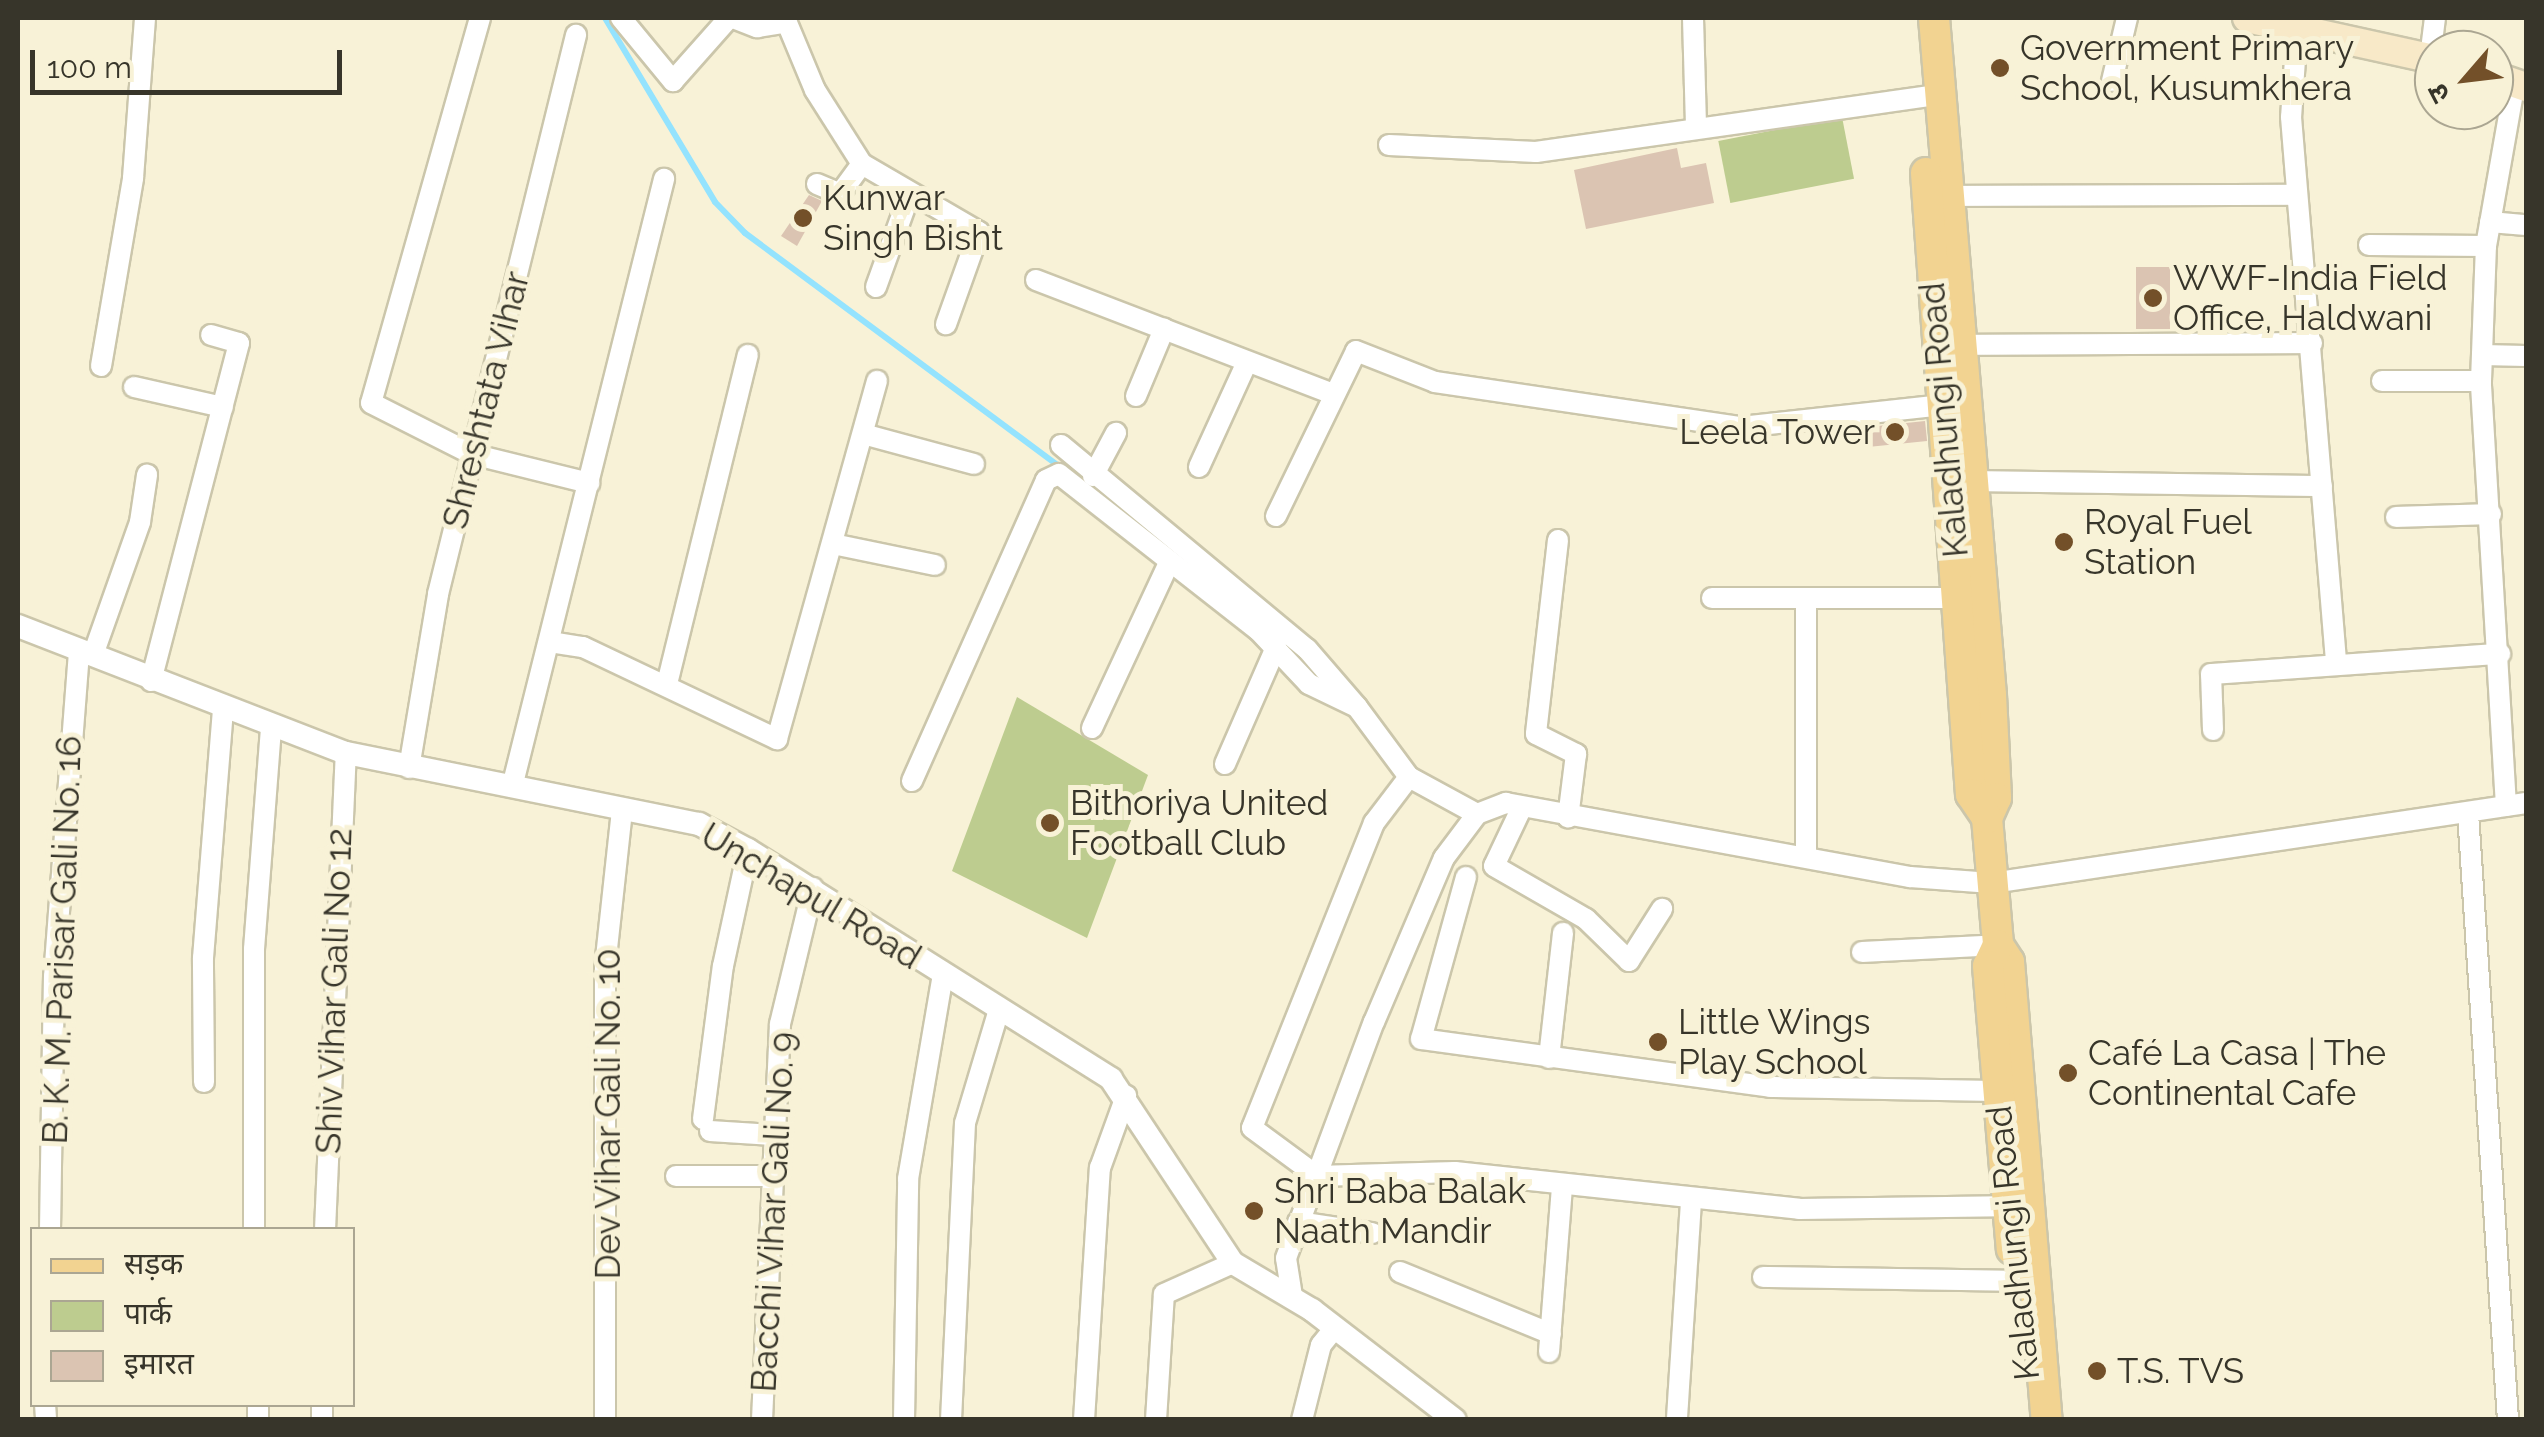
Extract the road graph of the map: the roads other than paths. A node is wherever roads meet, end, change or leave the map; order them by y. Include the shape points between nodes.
1 (144, 18) edge
2 (480, 18) edge
3 (622, 18) edge
4 (731, 18) edge
5 (1692, 18) edge
6 (1914, 18) edge
7 (1934, 18) edge
8 (2126, 18) edge
9 (2247, 18) edge
10 (786, 20) edge
11 (2293, 25) edge
12 (576, 35) dead end
13 (2414, 55) edge
14 (2112, 81) dead end
15 (1931, 95) junction
16 (1696, 128) junction
17 (2504, 130) edge
18 (1390, 145) dead end
19 (862, 164) junction
20 (664, 180) dead end
21 (817, 184) dead end
22 (910, 194) junction
23 (2296, 195) junction
24 (1938, 196) junction
25 (2490, 222) junction
26 (2526, 225) edge
27 (2369, 245) dead end
28 (2486, 246) junction
29 (1036, 280) dead end
30 (876, 287) dead end
31 (946, 324) dead end
32 (1164, 329) junction
33 (211, 336) dead end
34 (2312, 344) junction
35 (1946, 345) junction
36 (748, 355) dead end
37 (2482, 355) junction
38 (2526, 356) edge
39 (1247, 362) junction
40 (101, 366) dead end
41 (877, 381) dead end
42 (2382, 381) dead end
43 (2481, 381) junction
44 (134, 387) dead end
45 (1330, 393) junction
46 (1136, 396) dead end
47 (1951, 404) junction
48 (223, 407) junction
49 (1116, 433) dead end
50 (862, 434) junction
51 (1060, 445) dead end
52 (472, 454) junction
53 (974, 464) dead end
54 (1199, 467) dead end
55 (147, 474) dead end
56 (1093, 476) junction
57 (1959, 482) junction
58 (590, 483) junction
59 (2322, 486) junction
60 (2491, 514) junction
61 (1276, 516) dead end
62 (2396, 518) dead end
63 (1558, 540) dead end
64 (833, 544) junction
65 (1169, 563) junction
66 (935, 565) dead end
67 (1972, 597) junction
68 (1712, 598) dead end
69 (1806, 601) junction
70 (18, 626) edge
71 (550, 642) junction
72 (1276, 647) junction
73 (86, 652) junction
74 (2500, 654) junction
75 (2336, 661) junction
76 (151, 680) junction
77 (667, 684) junction
78 (1357, 707) junction
79 (223, 709) junction
80 (270, 727) junction
81 (1092, 728) dead end
82 (2214, 730) dead end
83 (346, 753) junction
84 (1225, 764) dead end
85 (409, 768) junction
86 (1409, 776) junction
87 (912, 781) dead end
88 (512, 787) junction
89 (2516, 805) edge
90 (1522, 806) junction
91 (622, 810) junction
92 (2468, 813) junction
93 (1476, 814) junction
94 (1568, 818) junction
95 (748, 850) junction
96 (1806, 856) junction
97 (1466, 877) dead end
98 (1992, 882) junction
99 (813, 888) junction
100 (1662, 910) dead end
101 (1563, 933) dead end
102 (1998, 945) junction
103 (1862, 952) dead end
104 (944, 976) junction
105 (999, 1010) junction
106 (1549, 1058) junction
107 (204, 1082) dead end
108 (1999, 1091) junction
109 (1126, 1096) junction
110 (773, 1134) junction
111 (676, 1176) dead end
112 (769, 1176) junction
113 (1317, 1176) junction
114 (1562, 1186) junction
115 (1691, 1202) junction
116 (2019, 1206) junction
117 (1298, 1222) junction
118 (50, 1227) edge
119 (254, 1227) edge
120 (324, 1227) edge
121 (1372, 1233) dead end
122 (1233, 1263) junction
123 (1400, 1272) dead end
124 (1763, 1276) dead end
125 (2015, 1280) junction
126 (1292, 1296) junction
127 (1333, 1330) junction
128 (1677, 1418) edge
129 (605, 1420) edge
130 (762, 1420) edge
131 (904, 1420) edge
132 (951, 1420) edge
133 (1084, 1420) edge
134 (1156, 1420) edge
135 (1302, 1420) edge
136 (1456, 1420) edge
137 (2039, 1420) edge
138 (2047, 1420) edge
139 (2508, 1420) edge

1 - 40 street via 133,178
2 - 52 street via 369,391 380,411
3 - 4 street via 673,82
4 - 10 street via 757,26
5 - 16 street
6 - 15 main road, Kaladhungi Road
7 - 15 main road, Kaladhungi Road
8 - 14 street
9 - 11 main road
10 - 19 street via 815,90
11 - 13 main road
11 - 23 street
12 - 52 street, Shreshtata Vihar
15 - 16 street
15 - 24 main road, Kaladhungi Road
16 - 18 street via 1536,152
17 - 25 street
19 - 21 street via 840,194
19 - 22 street
20 - 58 street
22 - 30 street
22 - 31 street via 979,232
23 - 24 street
23 - 34 street
24 - 35 main road, Kaladhungi Road
25 - 26 street
25 - 28 street
27 - 28 street
28 - 37 street
29 - 32 street
32 - 39 street
32 - 46 street
33 - 48 street via 239,344
34 - 35 street
34 - 59 street
35 - 47 main road, Kaladhungi Road
36 - 77 street
37 - 38 street
37 - 43 street
39 - 45 street
39 - 54 street
41 - 50 street
42 - 43 street
43 - 60 street
44 - 48 street
45 - 47 street via 1356,350 1435,382 1741,427
45 - 61 street
47 - 57 main road, Kaladhungi Road
48 - 76 street
49 - 56 street
50 - 53 street
50 - 64 street
51 - 56 street
52 - 58 street
52 - 85 street, Shreshtata Vihar
55 - 73 street, B. K. M. Parisar Gali No. 16 via 140,522
56 - 78 street via 1257,606
57 - 59 street
57 - 67 main road, Kaladhungi Road
58 - 71 street
59 - 75 street
60 - 62 street
60 - 74 street
63 - 94 street via 1536,734 1576,754
64 - 66 street
64 - 77 street via 777,739
65 - 72 street
65 - 81 street
65 - 87 street via 1058,474 1046,480
67 - 69 street
67 - 98 main road, Kaladhungi Road via 1996,798 1987,818
68 - 69 street
69 - 96 street
70 - 73 street, Unchapul Road
71 - 77 street
71 - 88 street
72 - 78 street via 1309,684
72 - 84 street
73 - 76 street, Unchapul Road
73 - 118 street, B. K. M. Parisar Gali No. 16 via 54,977
74 - 75 street
74 - 89 street
75 - 82 street via 2212,674
76 - 79 street, Unchapul Road
78 - 86 street
79 - 80 street, Unchapul Road
79 - 107 street via 203,958
80 - 83 street, Unchapul Road
80 - 119 street via 254,948
83 - 85 street, Unchapul Road
83 - 120 street, Shiv Vihar Gali No 12
85 - 88 street, Unchapul Road
86 - 93 street
86 - 113 street via 1374,823 1252,1128
88 - 91 street, Unchapul Road
89 - 92 street
90 - 93 street via 1506,803
90 - 94 street
90 - 100 street via 1494,866 1586,919 1629,961
91 - 95 street, Unchapul Road via 699,824
91 - 129 street, Dev Vihar Gali No. 10 via 605,967
92 - 98 street
92 - 139 street
93 - 113 street via 1444,858
94 - 96 street
95 - 99 street, Unchapul Road
95 - 110 street via 722,966 707,1125
96 - 98 street via 1910,877
97 - 106 street via 1420,1039
98 - 102 main road, Kaladhungi Road
99 - 104 street, Unchapul Road
99 - 110 street, Bacchi Vihar Gali No. 9 via 780,1024
101 - 106 street
102 - 103 street
102 - 108 main road, Kaladhungi Road via 1988,966
102 - 116 main road, Kaladhungi Road via 2010,962
104 - 105 street, Unchapul Road
104 - 131 street via 908,1178
105 - 109 street, Unchapul Road
105 - 132 street via 965,1123
106 - 108 street via 1770,1087
108 - 116 main road, Kaladhungi Road
109 - 122 street, Unchapul Road
109 - 133 street via 1100,1168
110 - 112 street, Bacchi Vihar Gali No. 9
111 - 112 street
112 - 130 street, Bacchi Vihar Gali No. 9
113 - 114 street via 1455,1172
113 - 117 street
114 - 115 street
114 - 123 street via 1550,1343
115 - 116 street
115 - 128 street
116 - 125 main road, Kaladhungi Road
116 - 138 main road, Kaladhungi Road
117 - 121 street
117 - 126 street via 1286,1258
122 - 126 street, Unchapul Road
122 - 134 street via 1164,1294
124 - 125 street
125 - 137 main road, Kaladhungi Road via 2030,1407
126 - 127 street, Unchapul Road
127 - 135 street via 1321,1346
127 - 136 street, Unchapul Road

